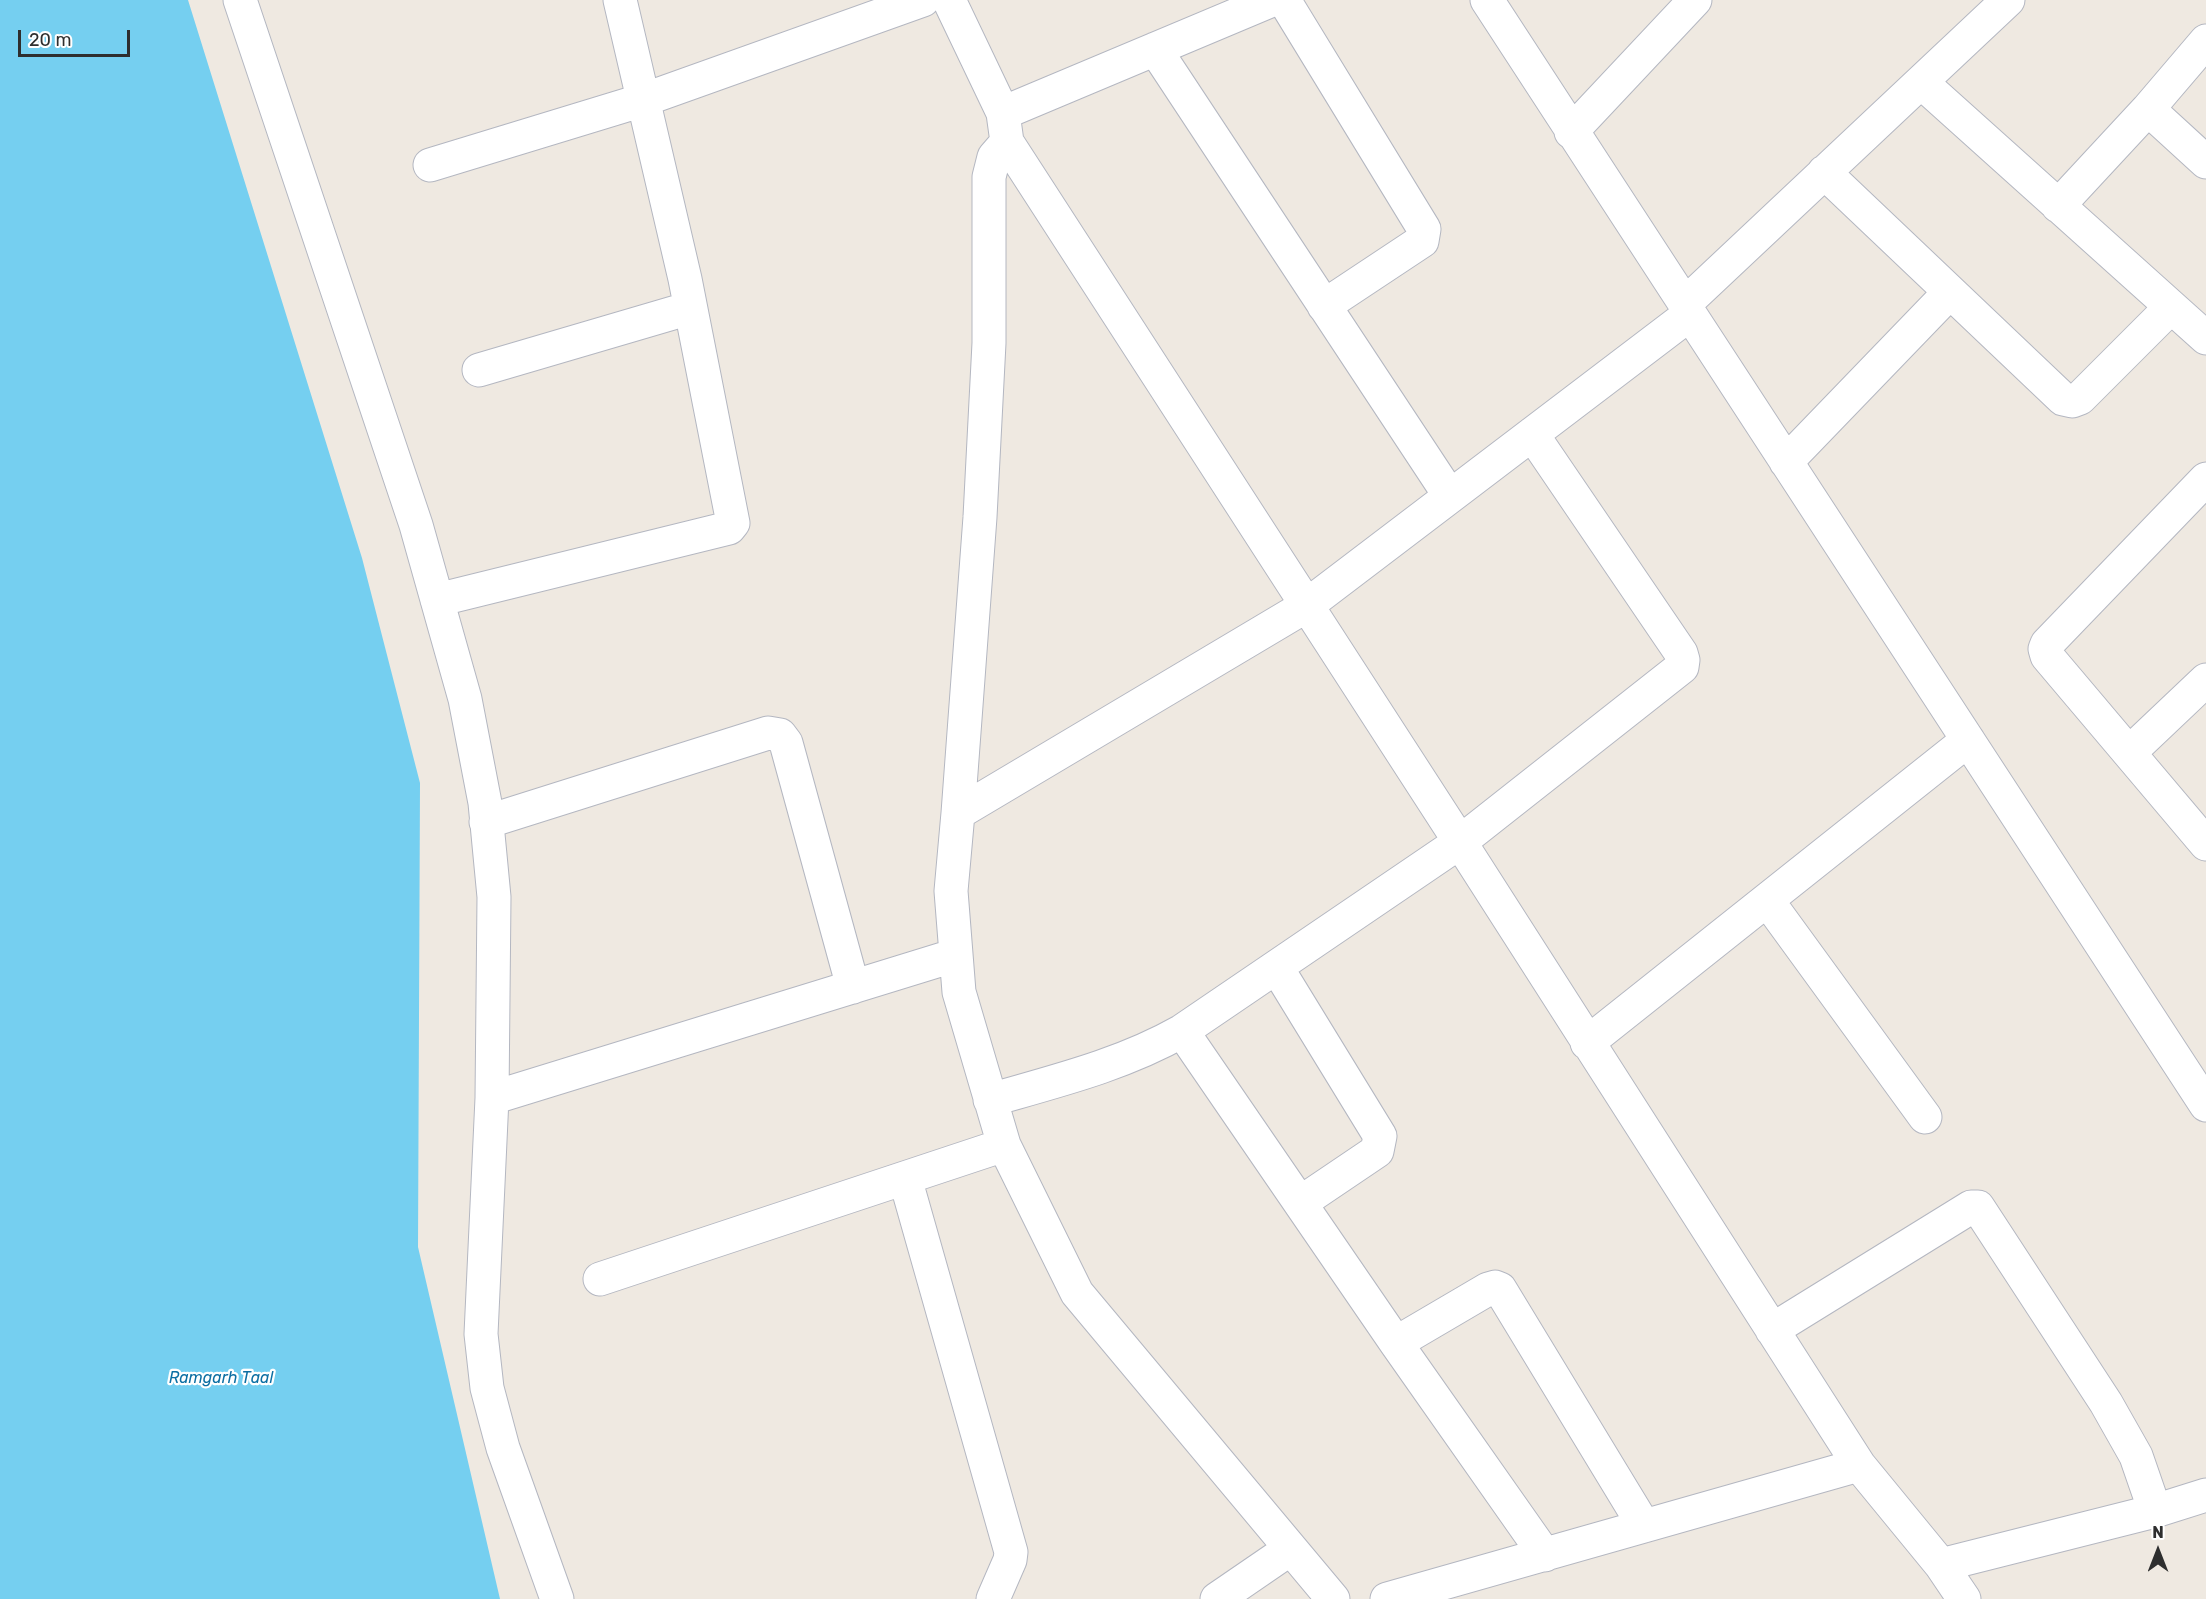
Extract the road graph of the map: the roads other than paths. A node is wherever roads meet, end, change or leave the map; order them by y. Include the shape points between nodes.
1 (240, 0) edge
2 (620, 0) edge
3 (923, 0) edge
4 (949, 0) edge
5 (1272, 0) edge
6 (1284, 0) edge
7 (1487, 0) edge
8 (2008, 0) edge
9 (1685, 4) edge
10 (2206, 41) edge
11 (1155, 49) junction
12 (1921, 82) junction
13 (644, 100) junction
14 (2148, 109) junction
15 (1005, 127) junction
16 (1572, 132) junction
17 (2206, 162) edge
18 (430, 165) dead end
19 (1824, 172) junction
20 (2058, 206) junction
21 (1950, 292) junction
22 (1324, 306) junction
23 (2171, 307) junction
24 (690, 308) junction
25 (1688, 311) junction
26 (2206, 338) edge
27 (479, 370) dead end
28 (1532, 434) junction
29 (1786, 462) junction
30 (2206, 479) edge
31 (1450, 496) junction
32 (433, 590) junction
33 (1306, 606) junction
34 (2206, 680) edge
35 (1968, 740) junction
36 (2130, 752) junction
37 (958, 813) junction
38 (486, 822) junction
39 (1460, 842) junction
40 (2206, 844) edge
41 (1767, 900) junction
42 (956, 955) junction
43 (1277, 968) junction
44 (853, 987) junction
45 (1182, 1030) junction
46 (1587, 1043) junction
47 (492, 1098) junction
48 (990, 1100) junction
49 (2206, 1105) edge
50 (1925, 1117) dead end
51 (1004, 1144) junction
52 (905, 1178) junction
53 (1300, 1203) junction
54 (600, 1279) dead end
55 (1772, 1330) junction
56 (1396, 1343) junction
57 (1859, 1466) junction
58 (2206, 1495) edge
59 (2155, 1511) junction
60 (1644, 1526) junction
61 (1290, 1549) junction
62 (1545, 1554) junction
63 (1941, 1565) junction
64 (557, 1599) edge
65 (993, 1599) edge
66 (1217, 1599) edge
67 (1333, 1599) edge
68 (1387, 1599) edge
69 (1964, 1599) edge

1 - 32 street via 416,525
2 - 13 street
3 - 13 street
4 - 15 street
5 - 11 street
6 - 22 street via 1424,229 1422,241
7 - 16 street
8 - 12 street
9 - 16 street
10 - 14 street
11 - 15 street
11 - 22 street
12 - 19 street
12 - 20 street
13 - 18 street
13 - 24 street
14 - 17 street
14 - 20 street
15 - 33 street
15 - 37 street via 989,177 989,343
16 - 25 street
19 - 21 street
19 - 25 street via 1690,298
20 - 23 street
21 - 23 street via 2063,399 2072,401 2080,398
21 - 29 street
22 - 31 street
23 - 26 street
24 - 27 street
24 - 32 street via 733,523 729,528
25 - 28 street
25 - 29 street
28 - 31 street
28 - 39 street via 1681,653 1682,667
29 - 35 street
30 - 36 street via 2045,649
31 - 33 street
32 - 38 street via 465,699
33 - 37 street
33 - 39 street
34 - 36 street
35 - 41 street
35 - 49 street
36 - 40 street
37 - 42 street via 951,891
38 - 44 street via 768,733 780,735 786,743
38 - 47 street via 494,897
39 - 43 street
39 - 46 street
41 - 46 street
41 - 50 street
42 - 44 street
42 - 48 street via 959,992
43 - 45 street
43 - 53 street via 1380,1137 1377,1151
44 - 47 street
45 - 48 street via 1100,1068
45 - 53 street
46 - 55 street
47 - 64 street via 481,1334 487,1388 503,1448
48 - 51 street
51 - 52 street
51 - 61 street via 1077,1293
52 - 54 street
52 - 65 street via 1011,1552
53 - 56 street
55 - 57 street
55 - 59 street via 1971,1208 1978,1208 2106,1402 2136,1456
56 - 60 street via 1488,1289 1500,1289
56 - 62 street
57 - 60 street
57 - 63 street
58 - 59 street
59 - 63 street
60 - 62 street
61 - 66 street
61 - 67 street
62 - 68 street
63 - 69 street

